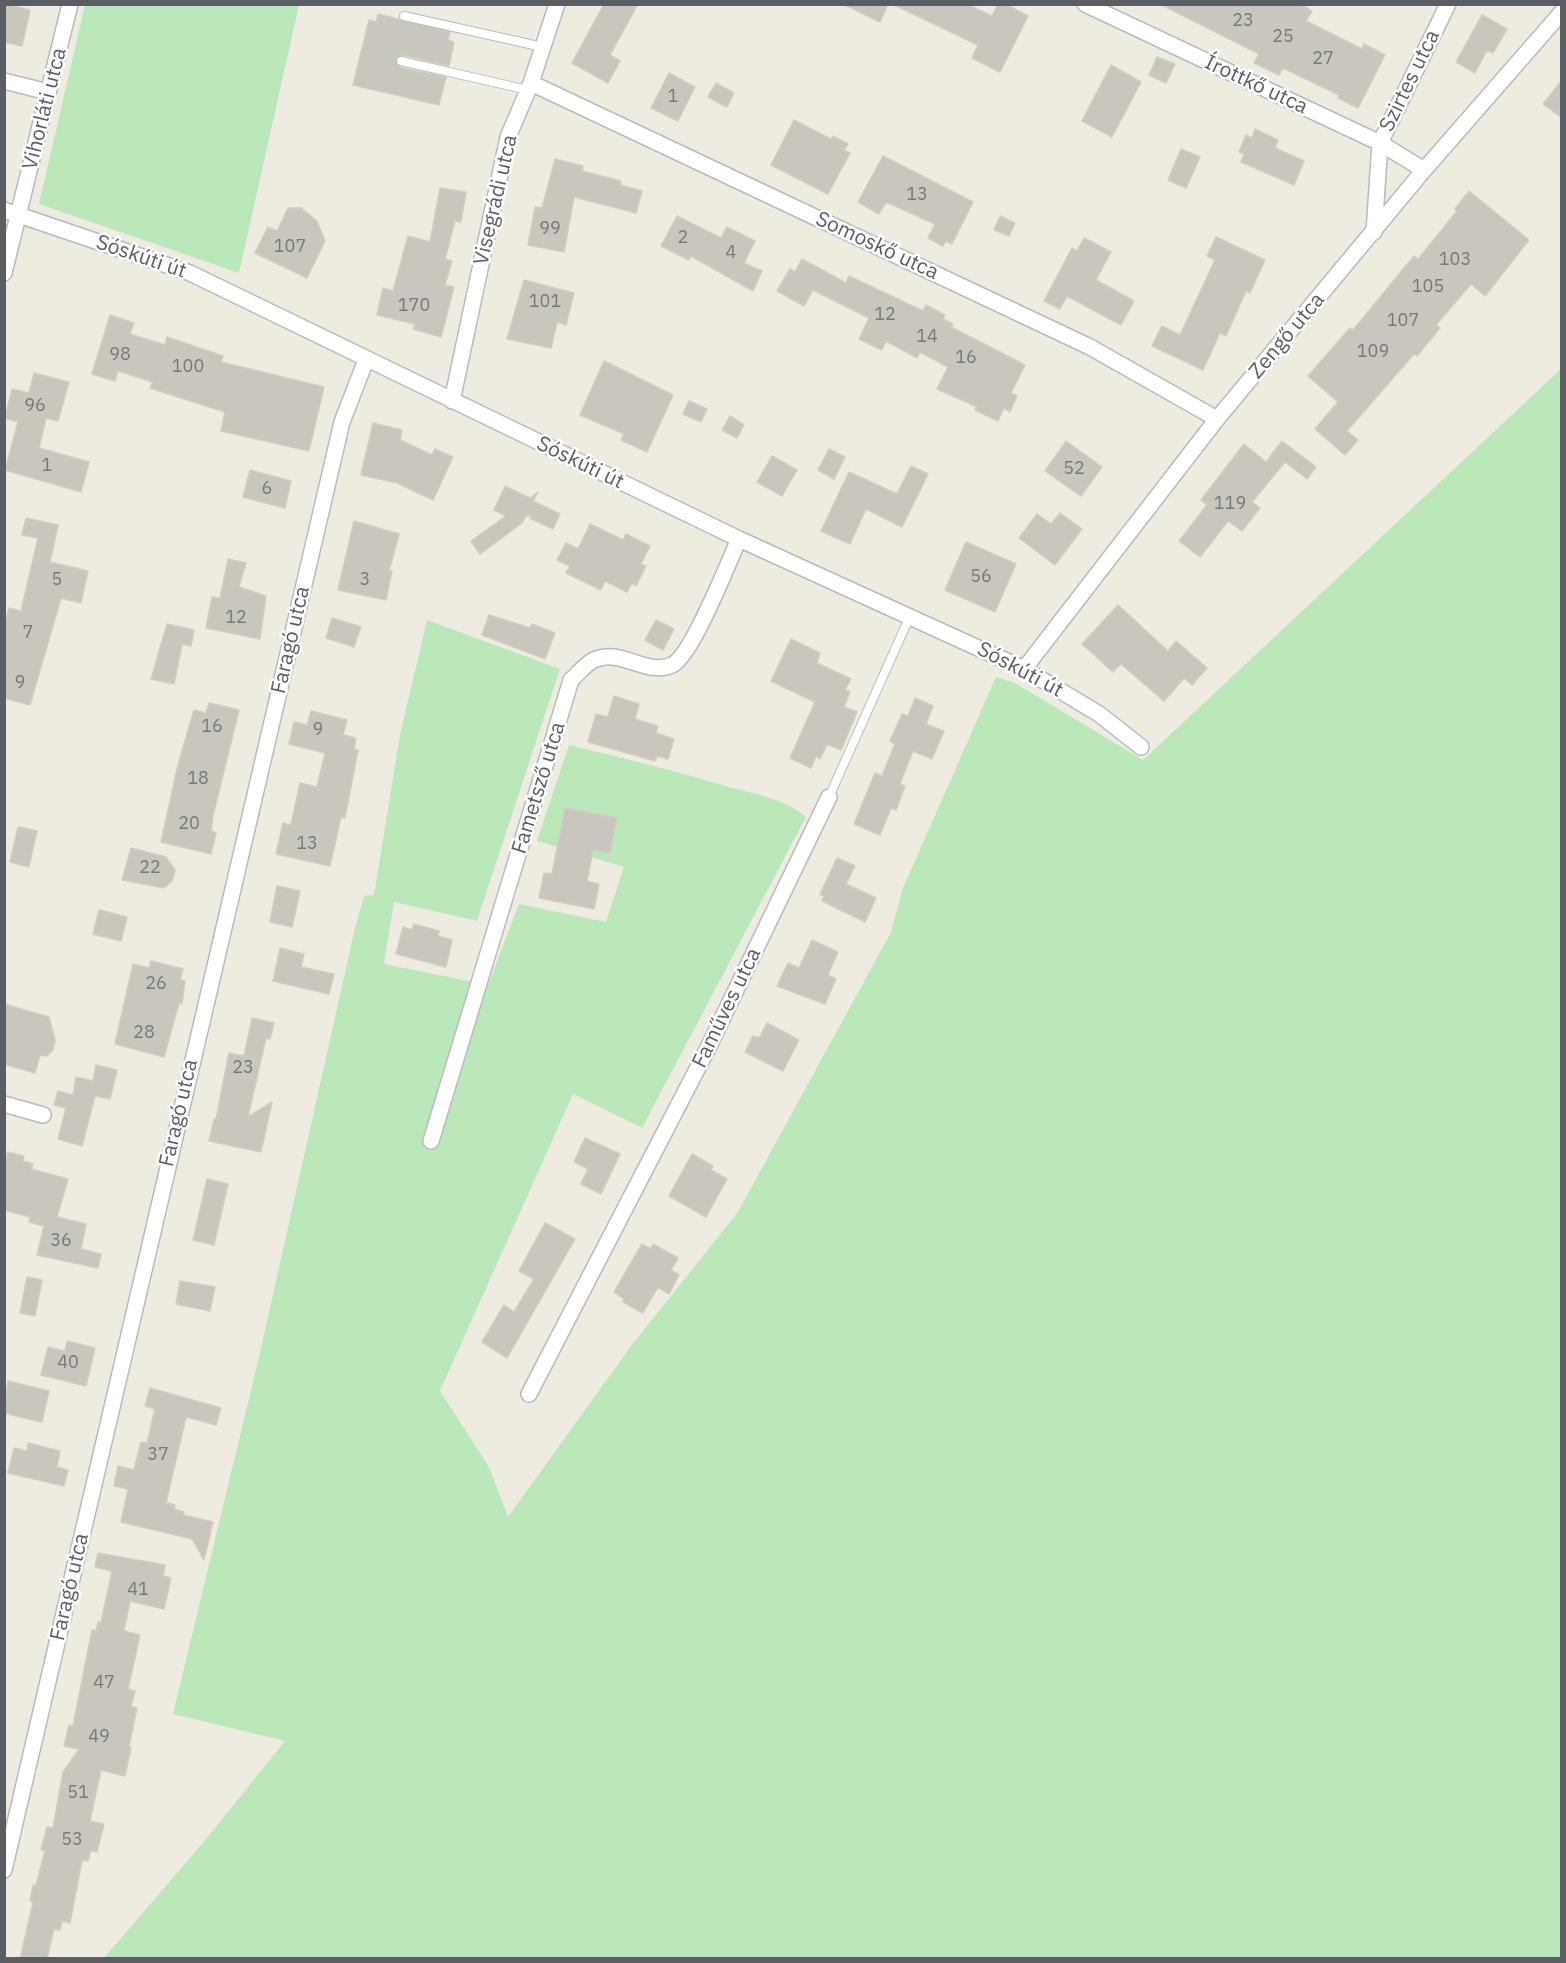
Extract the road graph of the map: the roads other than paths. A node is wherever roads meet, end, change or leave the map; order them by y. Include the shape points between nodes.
1 (70, 4) edge
2 (557, 4) edge
3 (1085, 4) edge
4 (1448, 4) edge
5 (1562, 12) edge
6 (404, 16) dead end
7 (544, 47) junction
8 (401, 61) dead end
9 (4, 81) edge
10 (530, 87) junction
11 (48, 92) junction
12 (1380, 143) junction
13 (1424, 170) junction
14 (4, 210) edge
15 (20, 214) junction
16 (1374, 232) junction
17 (4, 273) edge
18 (366, 360) junction
19 (452, 401) junction
20 (1217, 419) junction
21 (739, 540) junction
22 (910, 616) junction
23 (1024, 669) junction
24 (1141, 747) dead end
25 (829, 797) joint
26 (4, 1104) edge
27 (43, 1115) dead end
28 (431, 1141) dead end
29 (529, 1394) dead end
30 (4, 1870) edge

1 - 11 street, Vihorláti utca
2 - 7 street, Visegrádi utca
3 - 12 street, Írottkő utca
4 - 12 street, Szirtes utca
5 - 13 street, Zengő utca
6 - 7 lane
7 - 10 street, Visegrádi utca
8 - 10 lane
9 - 11 street
10 - 19 street, Visegrádi utca via 508,136
10 - 20 street, Somoskő utca via 1090,346
11 - 15 street, Vihorláti utca
12 - 13 street, Írottkő utca
12 - 16 street, Szirtes utca
13 - 16 street, Zengő utca
14 - 15 street, Sóskúti út
15 - 17 street, Vihorláti utca
15 - 18 street, Sóskúti út via 190,273
16 - 20 street, Zengő utca
18 - 19 street, Sóskúti út
18 - 30 street, Faragó utca via 342,422
19 - 21 street, Sóskúti út
20 - 23 street, Zengő utca
21 - 22 street, Sóskúti út
21 - 28 street, Fametsző utca via 688,650 673,664 654,669 615,656 594,659 571,680
22 - 23 street, Sóskúti út
22 - 25 lane, Faműves utca
23 - 24 street, Sóskúti út via 1099,714
25 - 29 street, Faműves utca via 708,1048
26 - 27 street

